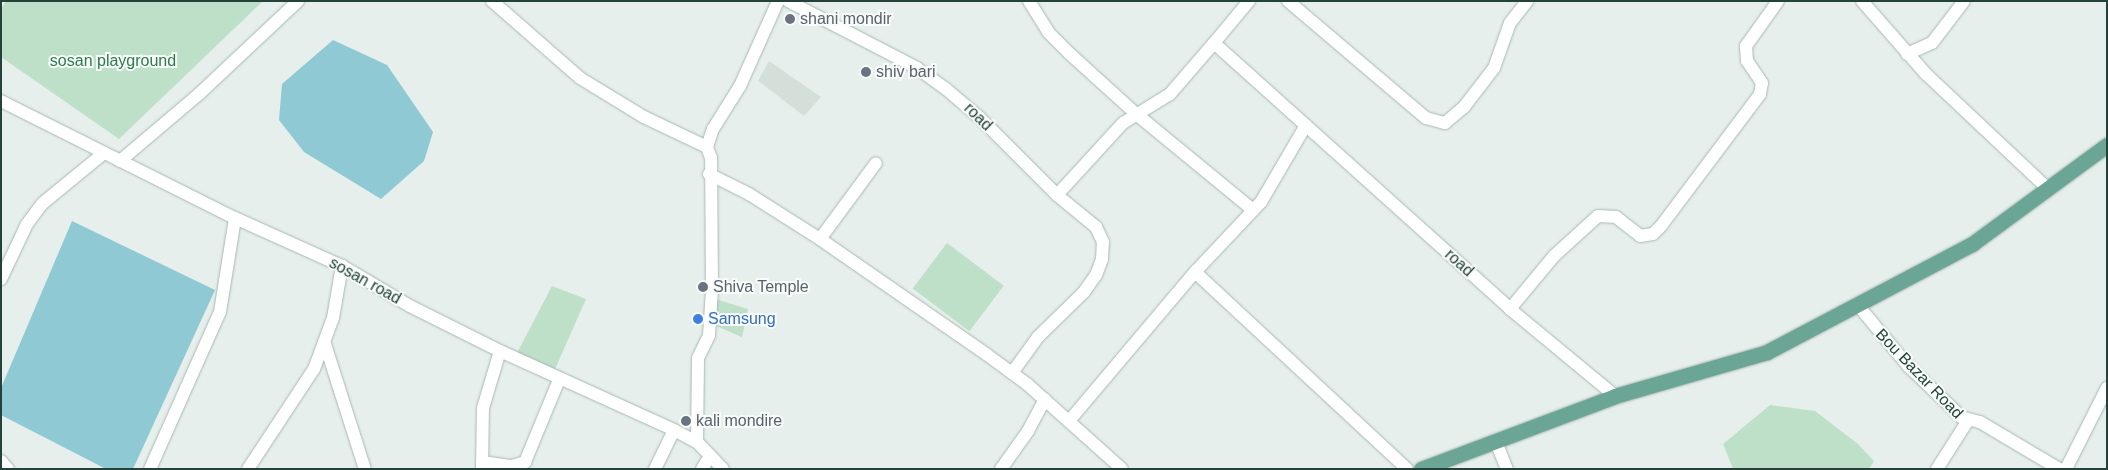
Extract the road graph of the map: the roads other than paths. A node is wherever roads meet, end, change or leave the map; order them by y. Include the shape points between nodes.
1 (298, 1) edge
2 (492, 1) edge
3 (778, 1) edge
4 (788, 1) edge
5 (1030, 1) edge
6 (1249, 1) edge
7 (1288, 1) edge
8 (1527, 1) edge
9 (1778, 1) edge
10 (1862, 1) edge
11 (1964, 1) edge
12 (1214, 43) junction
13 (1907, 54) junction
14 (1, 101) edge
15 (1135, 113) junction
16 (1306, 125) junction
17 (2107, 145) edge
18 (709, 152) junction
19 (104, 153) junction
20 (120, 161) junction
21 (876, 162) dead end
22 (709, 174) junction
23 (2048, 189) junction
24 (1057, 195) junction
25 (1253, 210) junction
26 (235, 218) junction
27 (820, 239) junction
28 (342, 266) junction
29 (1195, 272) junction
30 (1, 279) edge
31 (1857, 304) junction
32 (1510, 309) junction
33 (325, 344) junction
34 (500, 351) junction
35 (1012, 373) junction
36 (559, 380) junction
37 (2107, 388) edge
38 (1616, 396) junction
39 (1045, 399) junction
40 (1961, 417) junction
41 (1069, 421) junction
42 (674, 430) junction
43 (697, 442) junction
44 (1496, 442) junction
45 (710, 456) junction
46 (1, 462) edge
47 (482, 465) edge
48 (8, 469) edge
49 (150, 469) edge
50 (248, 469) edge
51 (365, 469) edge
52 (655, 469) edge
53 (702, 469) edge
54 (723, 469) edge
55 (1001, 469) edge
56 (1122, 469) edge
57 (1407, 469) edge
58 (1420, 469) edge
59 (1507, 469) edge
60 (1938, 469) edge
61 (2059, 469) edge
62 (2066, 469) edge

1 - 20 street via 199,94
2 - 18 street via 580,78
3 - 18 street via 740,86 713,128
4 - 24 street, road via 917,68 979,117
5 - 15 street via 1048,32
6 - 12 street
7 - 8 street via 1426,118 1445,123 1464,107 1494,68 1510,23
9 - 32 street via 1746,46 1746,61 1762,83 1760,94 1661,226 1653,234 1640,236 1616,217 1598,216 1554,256
10 - 13 street
11 - 13 street via 1932,43
12 - 15 street via 1170,94 1150,108
12 - 16 street, road
13 - 23 street
14 - 19 street, sosan road
15 - 24 street via 1112,133
15 - 25 street
16 - 25 street
16 - 32 street, road
17 - 23 main road
18 - 22 street
19 - 20 street, sosan road
19 - 30 street via 43,203 26,224
20 - 26 street, sosan road
21 - 27 street
22 - 27 street via 749,194
22 - 43 street via 712,299 709,335 698,358
23 - 31 main road via 1972,244
24 - 35 street, road via 1096,227 1103,242 1102,259 1084,292 1044,330
25 - 29 street
26 - 28 street, sosan road
26 - 49 street via 220,312
27 - 35 street
28 - 33 street
28 - 34 street, sosan road via 410,306
29 - 41 street
29 - 57 street
31 - 38 main road via 1767,352
31 - 40 street, Bou Bazar Road via 1908,367
32 - 38 street, road
33 - 50 street via 314,369
33 - 51 street
34 - 36 street, sosan road
34 - 47 street via 482,408
35 - 39 street
36 - 42 street, sosan road
36 - 47 street via 525,462 512,466
37 - 62 street
38 - 44 main road
39 - 41 street
39 - 55 street via 1028,431
40 - 60 street, Bou Bazar Road via 1967,422
40 - 61 street via 1980,422
41 - 56 street
42 - 43 street, sosan road
42 - 52 street
43 - 45 street, sosan road
44 - 58 main road
44 - 59 street
45 - 53 street
45 - 54 street, sosan road
46 - 48 street

